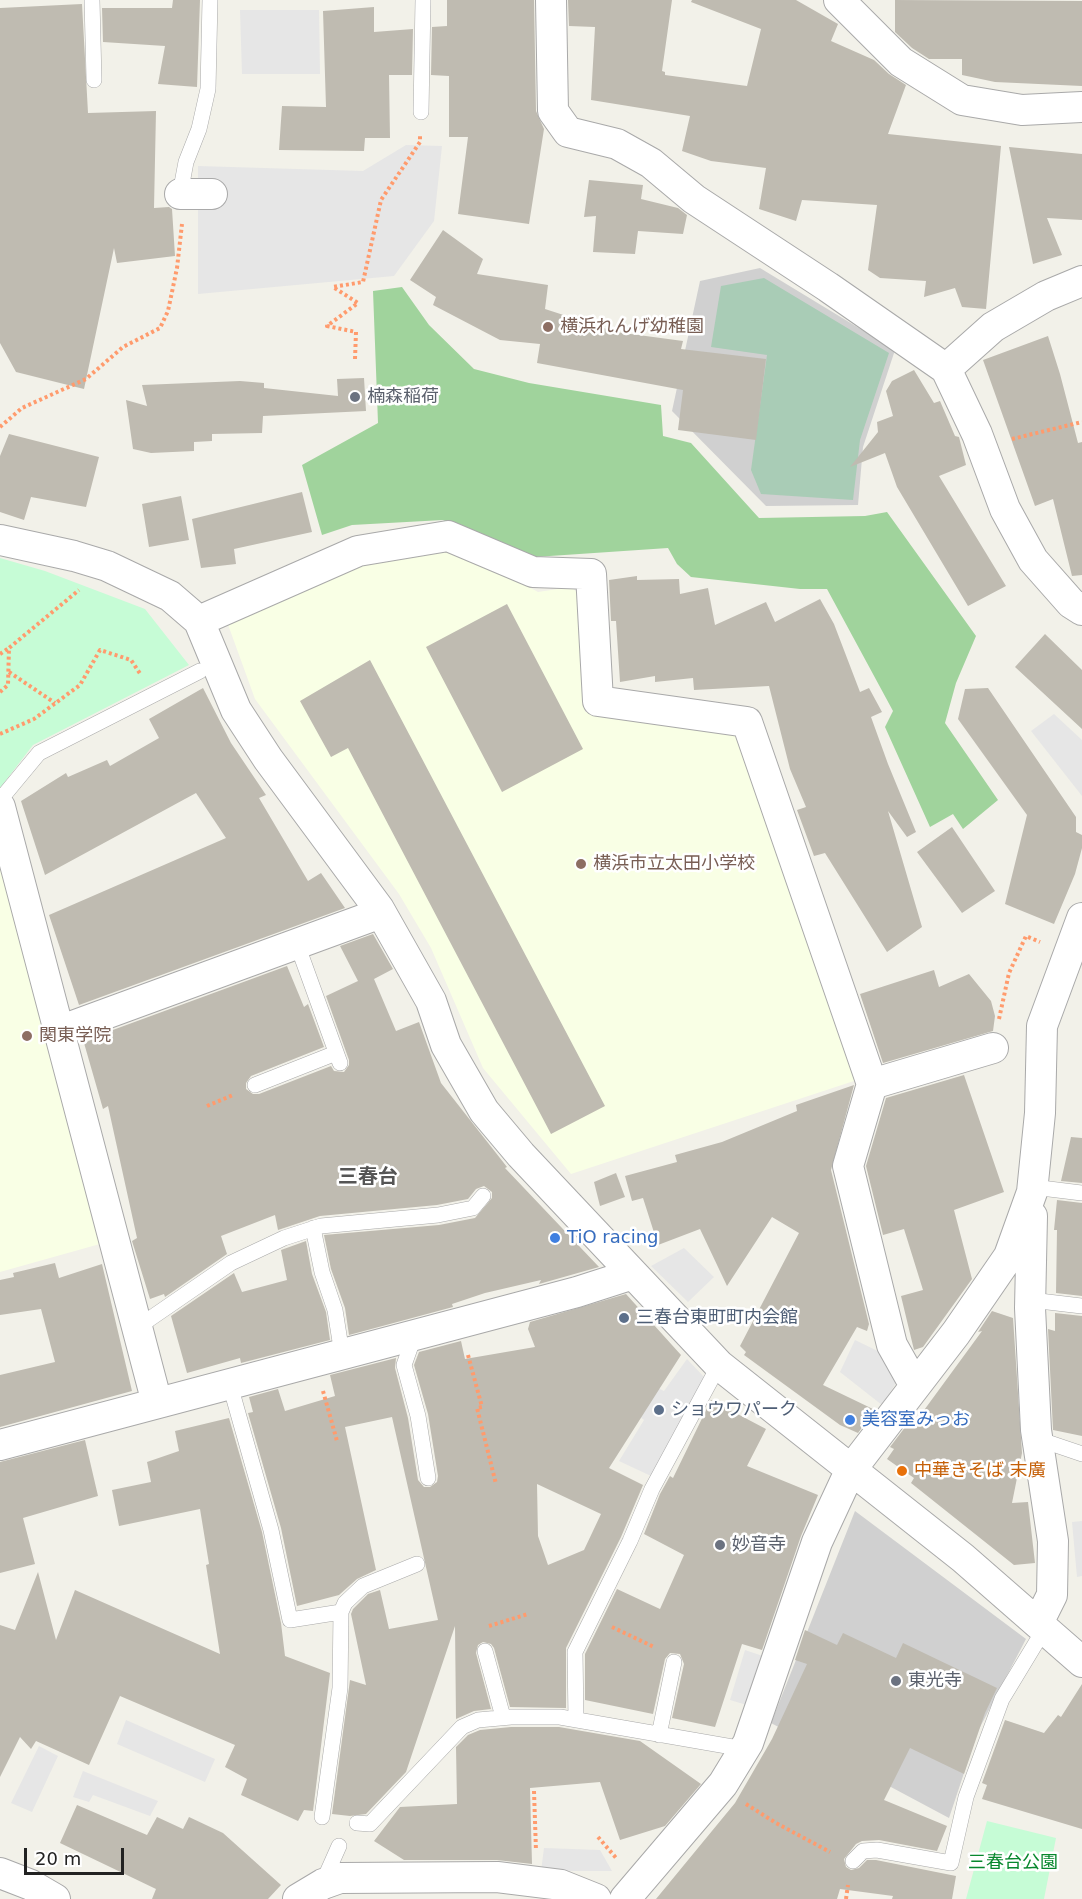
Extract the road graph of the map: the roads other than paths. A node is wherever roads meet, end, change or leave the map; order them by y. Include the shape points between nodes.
1 (92, 0) edge
2 (210, 0) edge
3 (423, 0) edge
4 (551, 0) edge
5 (839, 0) edge
6 (93, 80) dead end
7 (1082, 107) edge
8 (422, 112) road end
9 (212, 194) dead end
10 (181, 206) joint
11 (1082, 281) edge
12 (946, 369) junction
13 (0, 540) edge
14 (1082, 610) edge
15 (199, 621) junction
16 (200, 671) dead end
17 (0, 800) edge
18 (0, 807) edge
19 (381, 913) junction
20 (1082, 918) edge
21 (297, 944) junction
22 (59, 1031) junction
23 (993, 1048) road end
24 (872, 1084) junction
25 (255, 1085) dead end
26 (1033, 1190) junction
27 (1082, 1193) edge
28 (483, 1196) dead end
29 (313, 1228) junction
30 (633, 1274) junction
31 (1031, 1300) junction
32 (1082, 1306) edge
33 (138, 1327) junction
34 (415, 1334) junction
35 (342, 1354) junction
36 (719, 1365) junction
37 (230, 1385) junction
38 (915, 1386) junction
39 (158, 1403) junction
40 (1038, 1439) junction
41 (0, 1445) edge
42 (1082, 1454) edge
43 (850, 1471) junction
44 (428, 1478) dead end
45 (417, 1564) dead end
46 (341, 1612) junction
47 (1041, 1625) junction
48 (485, 1651) dead end
49 (674, 1662) road end
50 (1082, 1662) edge
51 (503, 1717) junction
52 (576, 1720) junction
53 (659, 1736) junction
54 (744, 1749) junction
55 (322, 1817) dead end
56 (357, 1823) dead end
57 (339, 1846) dead end
58 (853, 1861) road end
59 (0, 1873) edge
60 (310, 1891) edge
61 (55, 1899) edge
62 (596, 1899) edge
63 (625, 1899) edge

1 - 6 lane
2 - 10 lane via 208,89 186,162
3 - 8 lane
4 - 12 street via 553,111 568,132 617,144 651,163 694,199
5 - 7 street via 901,62 962,100 1022,110
9 - 10 street
11 - 12 street via 1046,296 993,327
12 - 14 street via 1005,509 1033,560
13 - 15 street via 107,566 170,596
15 - 19 street via 236,710
15 - 24 street via 358,551 448,536 533,572 591,574 598,701 747,722
16 - 17 lane via 39,753
18 - 22 street
19 - 21 street
19 - 30 street via 431,1001 446,1045 517,1164
20 - 26 street via 1042,1026
21 - 22 street
21 - 25 lane via 338,1058
22 - 33 street
23 - 24 street
24 - 38 street via 848,1166 892,1345
26 - 27 lane
26 - 31 street
26 - 38 street via 1009,1256
28 - 29 lane via 474,1208 438,1215
29 - 33 lane via 231,1263
29 - 35 lane via 335,1310
30 - 34 street
30 - 36 street
31 - 32 lane
31 - 40 street
33 - 39 street
34 - 35 street
34 - 44 lane via 404,1365 418,1416
35 - 37 street
36 - 43 street
36 - 52 lane via 652,1489 575,1653
37 - 39 street
37 - 46 lane via 271,1530 290,1620
38 - 43 street
39 - 41 street
40 - 42 lane
40 - 47 street via 1053,1540 1052,1595
43 - 47 street via 963,1558
43 - 54 street via 817,1542
45 - 46 lane via 363,1586
46 - 55 lane via 340,1689
47 - 50 street
47 - 58 lane via 1002,1699 966,1797 951,1863 877,1850 863,1851
48 - 51 lane
49 - 53 lane
51 - 52 lane
51 - 56 lane via 478,1720 462,1727 370,1824
52 - 53 lane
53 - 54 lane
54 - 63 street via 723,1784
57 - 60 lane
59 - 61 street
60 - 62 street via 340,1878 497,1877 561,1885

